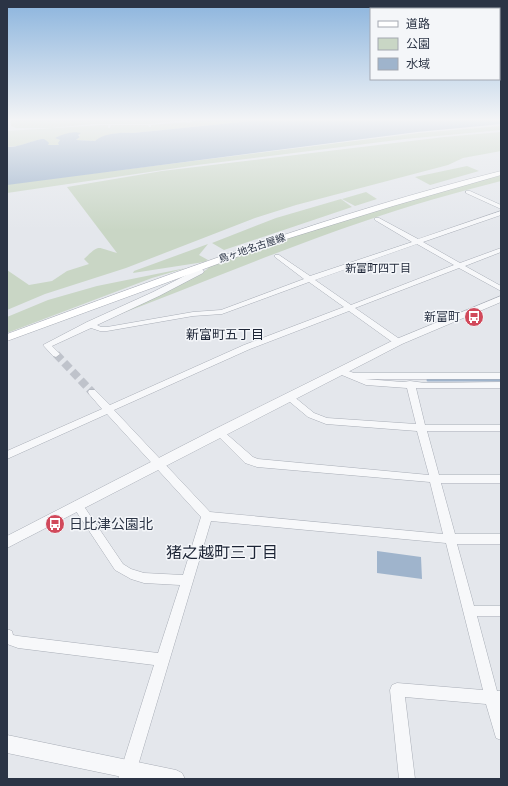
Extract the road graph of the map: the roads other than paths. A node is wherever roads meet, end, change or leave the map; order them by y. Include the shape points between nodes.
1 (501, 173) edge
2 (468, 192) dead end
3 (501, 207) edge
4 (501, 213) edge
5 (377, 219) dead end
6 (417, 242) junction
7 (501, 250) edge
8 (277, 256) dead end
9 (459, 266) junction
10 (197, 267) junction
11 (310, 280) junction
12 (501, 289) edge
13 (501, 298) edge
14 (349, 308) junction
15 (90, 324) junction
16 (7, 338) edge
17 (398, 342) junction
18 (56, 354) tunnel mouth
19 (340, 371) junction
20 (353, 376) junction
21 (501, 376) edge
22 (410, 384) junction
23 (501, 385) edge
24 (92, 392) tunnel mouth
25 (289, 397) junction
26 (110, 409) junction
27 (421, 428) junction
28 (501, 428) edge
29 (219, 432) junction
30 (7, 455) edge
31 (159, 463) junction
32 (434, 478) junction
33 (501, 479) edge
34 (77, 506) junction
35 (208, 516) junction
36 (450, 539) junction
37 (501, 539) edge
38 (7, 542) edge
39 (188, 580) junction
40 (469, 611) junction
41 (501, 611) edge
42 (7, 635) edge
43 (163, 660) junction
44 (496, 698) edge
45 (501, 733) edge
46 (7, 744) edge
47 (127, 774) edge
48 (176, 779) edge
49 (407, 779) edge

1 - 10 main road, 鳥ヶ地名古屋線 via 356,214
2 - 3 street
4 - 6 street
5 - 6 street
6 - 9 street
6 - 11 street
7 - 9 street
8 - 11 street
9 - 12 street
9 - 14 street
10 - 15 street via 200,271
10 - 16 main road, 鳥ヶ地名古屋線
11 - 14 street
11 - 15 street via 222,312 193,314 107,329
13 - 17 street
14 - 17 street
14 - 26 street via 247,347
15 - 18 street via 47,345
17 - 19 street
19 - 20 street
19 - 25 street
20 - 21 street
20 - 22 street via 361,381 383,385
22 - 23 street
22 - 27 street
24 - 26 street
25 - 27 street via 311,415 326,421
25 - 29 street
26 - 30 street
26 - 31 street
27 - 28 street
27 - 32 street
29 - 31 street
29 - 32 street via 250,460 257,463
31 - 34 street
31 - 35 street
32 - 33 street
32 - 36 street
34 - 38 street
34 - 39 street via 119,567 128,573 150,580
35 - 36 street
35 - 39 street
36 - 37 street
36 - 40 street
39 - 43 street
40 - 41 street
40 - 44 street
42 - 43 street via 9,639 18,642
43 - 47 street
44 - 45 street
44 - 49 street via 397,690
46 - 47 street
47 - 48 street

